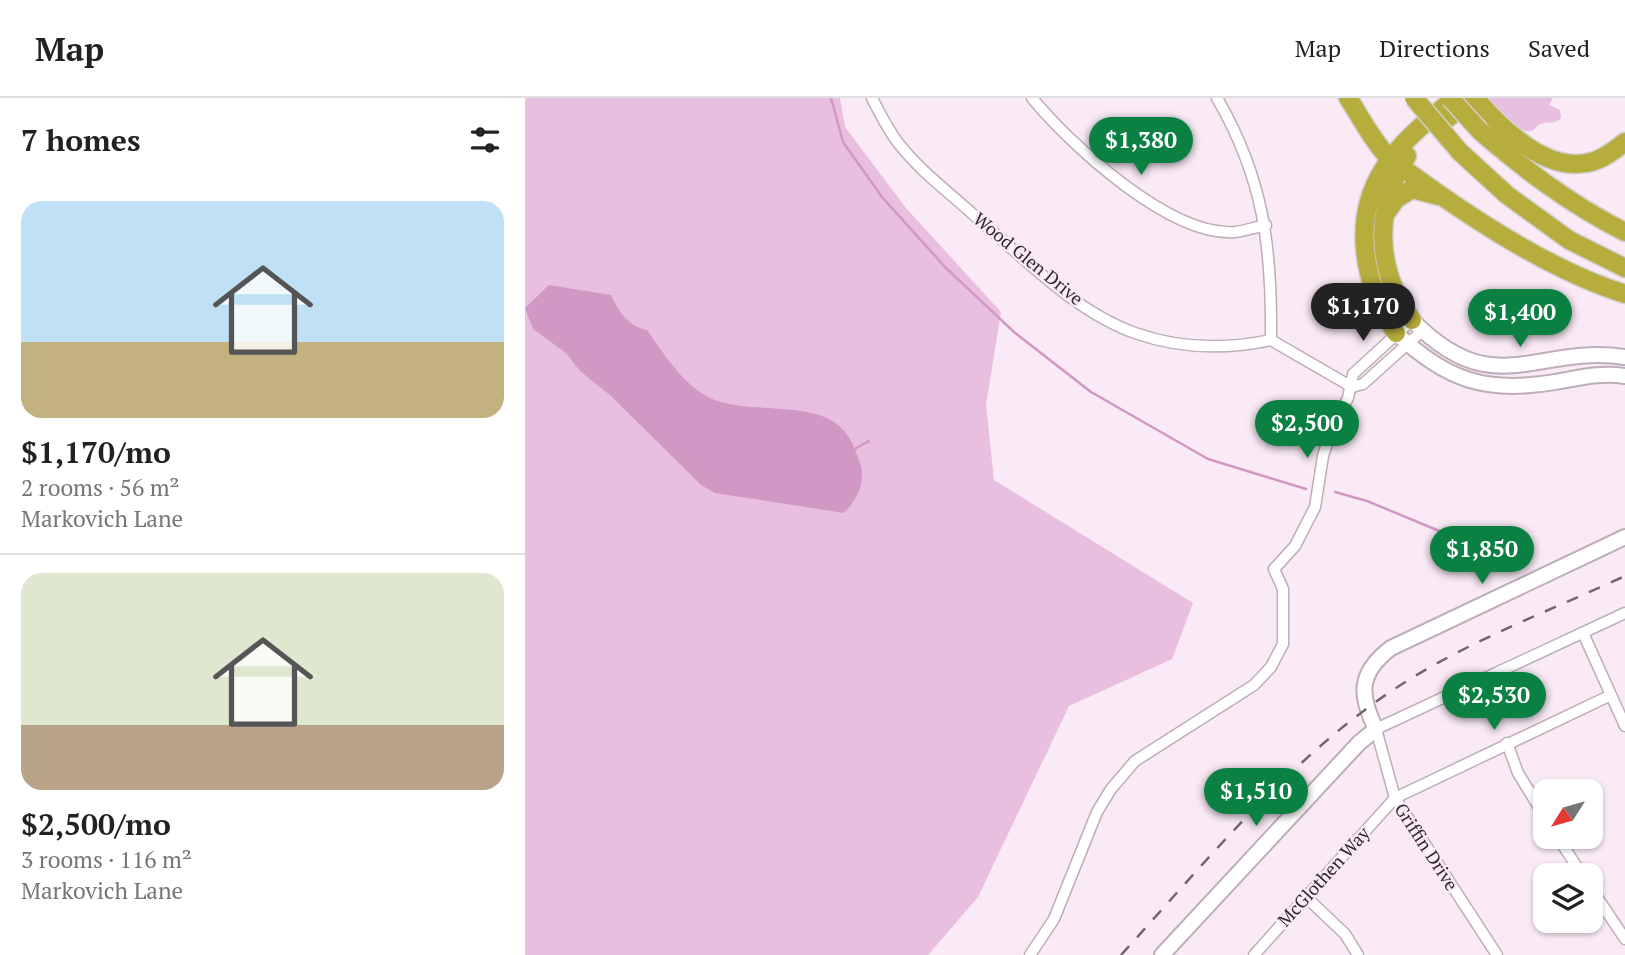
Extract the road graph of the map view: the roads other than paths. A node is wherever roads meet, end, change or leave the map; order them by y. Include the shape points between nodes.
1 (872, 98) edge
2 (1032, 98) edge
3 (1217, 98) edge
4 (1348, 98) edge
5 (1413, 98) edge
6 (1450, 98) edge
7 (1455, 98) edge
8 (1474, 98) edge
9 (1487, 125) junction
10 (1625, 142) edge
11 (1396, 162) junction
12 (1460, 206) junction
13 (1384, 219) junction
14 (1266, 225) junction
15 (1625, 232) edge
16 (1625, 268) edge
17 (1625, 295) edge
18 (1417, 326) junction
19 (1402, 338) junction
20 (1271, 340) junction
21 (1625, 357) edge
22 (1625, 376) edge
23 (1352, 387) junction
24 (1625, 537) edge
25 (1625, 613) edge
26 (1583, 633) junction
27 (1609, 696) junction
28 (1625, 726) edge
29 (1376, 729) junction
30 (1507, 743) junction
31 (1533, 797) edge
32 (1395, 798) junction
33 (1306, 897) junction
34 (1603, 906) edge
35 (1625, 939) edge
36 (1030, 955) edge
37 (1162, 955) edge
38 (1254, 955) edge
39 (1358, 955) edge
40 (1497, 955) edge

1 - 20 street, Wood Glen Drive via 883,121 916,164 1049,281 1095,312 1132,332 1167,343 1241,346
2 - 14 street via 1079,146 1140,195 1183,221 1234,232
3 - 14 street via 1243,148
4 - 11 highway
5 - 16 highway, bridge via 1459,152 1507,195 1569,240
6 - 9 highway, bridge
7 - 11 highway
8 - 9 highway
8 - 11 highway
9 - 10 highway via 1560,162 1599,160
9 - 15 highway via 1528,173 1590,215
11 - 12 highway
11 - 13 highway
11 - 19 highway via 1376,185 1366,215 1364,249 1371,287
12 - 13 highway via 1412,189 1396,199
12 - 17 highway via 1569,273
13 - 18 highway via 1383,250 1390,284
14 - 20 street
18 - 19 street
18 - 19 street
18 - 21 street via 1463,359 1483,365 1527,366 1590,355
19 - 22 street via 1442,370 1492,386 1604,374
19 - 23 street via 1363,384
19 - 23 street via 1353,374
20 - 23 street
23 - 36 street via 1329,437 1315,507 1295,546 1274,569 1283,589 1283,644 1271,667 1254,685 1135,761 1111,789 1097,812 1054,919
24 - 29 street via 1391,648 1364,678 1367,710
25 - 26 street
26 - 27 street
26 - 29 street
27 - 28 street
27 - 30 street
29 - 32 street, Griffin Drive
29 - 37 street
30 - 31 street
30 - 32 street
32 - 33 street, McGlothen Way
32 - 40 street, Griffin Drive
33 - 38 street, McGlothen Way
33 - 39 street via 1345,934
34 - 35 street

